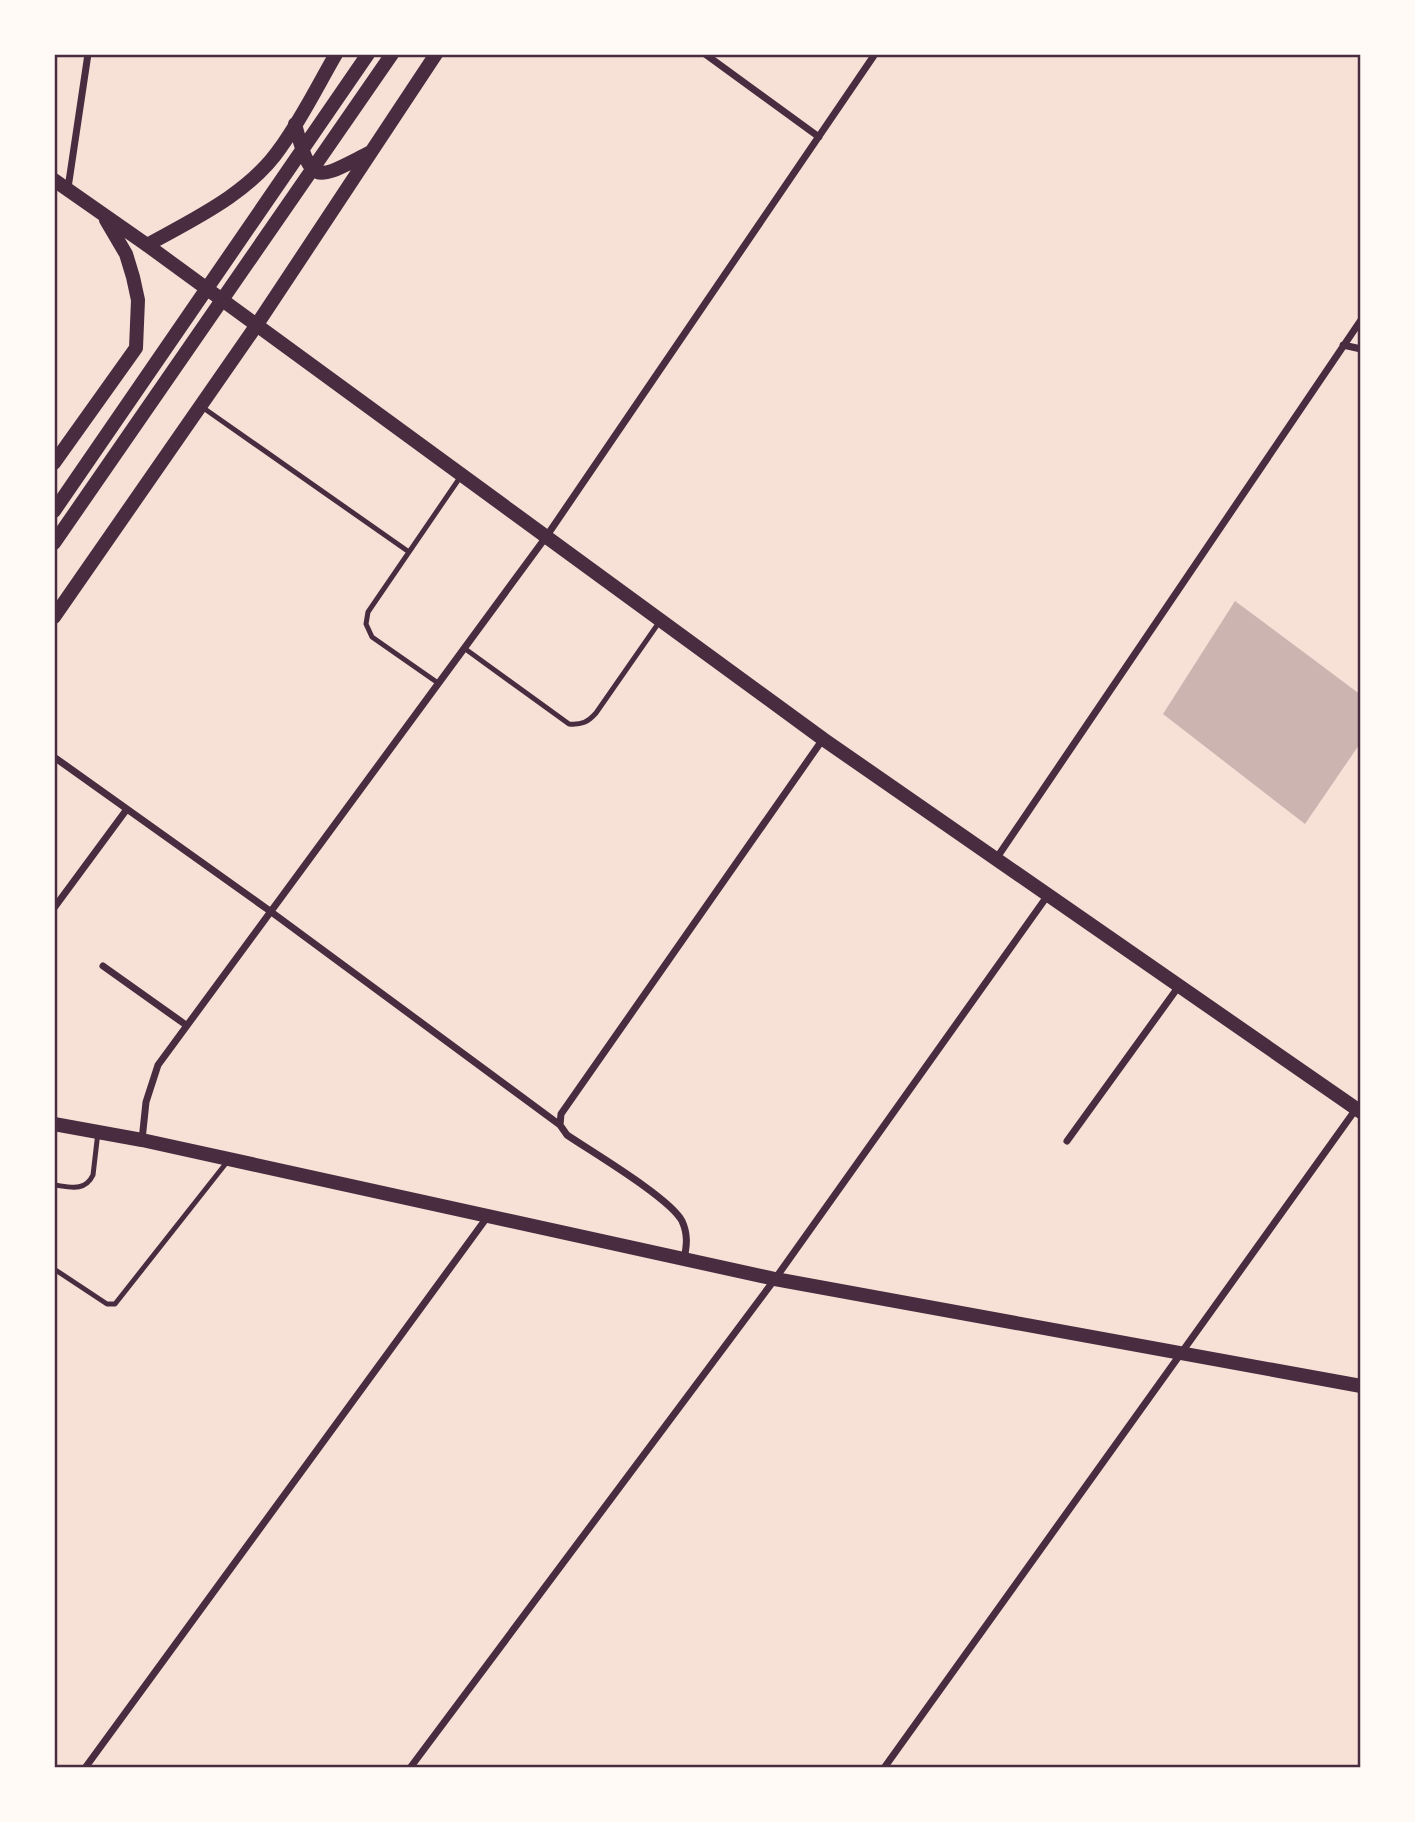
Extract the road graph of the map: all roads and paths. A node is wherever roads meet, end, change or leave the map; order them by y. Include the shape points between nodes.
1 (88, 54) edge
2 (336, 54) edge
3 (368, 54) edge
4 (392, 54) edge
5 (436, 54) edge
6 (705, 54) edge
7 (875, 54) edge
8 (295, 124) junction
9 (819, 137) junction
10 (372, 152) junction
11 (54, 180) edge
12 (68, 189) junction
13 (101, 213) junction
14 (147, 245) junction
15 (1361, 320) edge
16 (256, 326) junction
17 (1343, 345) junction
18 (1361, 349) edge
19 (200, 405) junction
20 (54, 463) edge
21 (461, 476) junction
22 (54, 511) edge
23 (546, 537) junction
24 (54, 543) edge
25 (409, 552) junction
26 (54, 617) edge
27 (660, 620) junction
28 (464, 648) junction
29 (438, 683) junction
30 (823, 739) junction
31 (54, 757) edge
32 (127, 809) junction
33 (996, 859) junction
34 (1048, 894) junction
35 (54, 908) edge
36 (270, 911) junction
37 (103, 966) dead end
38 (1179, 986) junction
39 (186, 1025) junction
40 (1358, 1110) edge
41 (54, 1124) edge
42 (560, 1125) junction
43 (98, 1132) junction
44 (142, 1140) junction
45 (1067, 1141) dead end
46 (229, 1159) junction
47 (54, 1185) edge
48 (488, 1215) junction
49 (684, 1259) junction
50 (54, 1269) edge
51 (775, 1279) junction
52 (1181, 1354) junction
53 (1361, 1386) edge
54 (85, 1768) edge
55 (410, 1768) edge
56 (884, 1768) edge

1 - 12 street
2 - 8 main road
3 - 22 main road
4 - 24 main road
5 - 10 main road
6 - 9 street
7 - 9 street
8 - 10 main road via 304,158 318,172 332,171
8 - 14 main road via 280,149 239,189
9 - 23 street
10 - 16 main road
11 - 12 main road
12 - 13 main road
13 - 14 main road
13 - 20 main road via 115,232 134,277 136,348
14 - 16 main road
15 - 17 street
16 - 19 main road
16 - 21 main road
17 - 18 street
17 - 33 street
19 - 25 lane
19 - 26 main road
21 - 23 main road
21 - 25 lane
23 - 27 main road
23 - 28 street
25 - 29 lane via 368,612 366,624 372,637
27 - 28 lane via 596,713 579,725 569,724
27 - 30 main road
28 - 29 street
29 - 36 street
30 - 33 main road
30 - 42 street via 561,1114
31 - 32 street
32 - 35 street
32 - 36 street
33 - 34 main road
34 - 38 main road
34 - 51 street
36 - 39 street
36 - 42 street
37 - 39 street
38 - 40 main road
38 - 45 street
39 - 44 street via 151,1083
40 - 52 street
41 - 43 main road
42 - 49 street via 567,1135 673,1209 686,1232
43 - 44 main road
43 - 47 lane via 91,1181 77,1188
44 - 46 main road
46 - 48 main road
46 - 50 lane via 115,1304 107,1304
48 - 49 main road
48 - 54 street
49 - 51 main road
51 - 52 main road
51 - 55 street
52 - 53 main road
52 - 56 street

